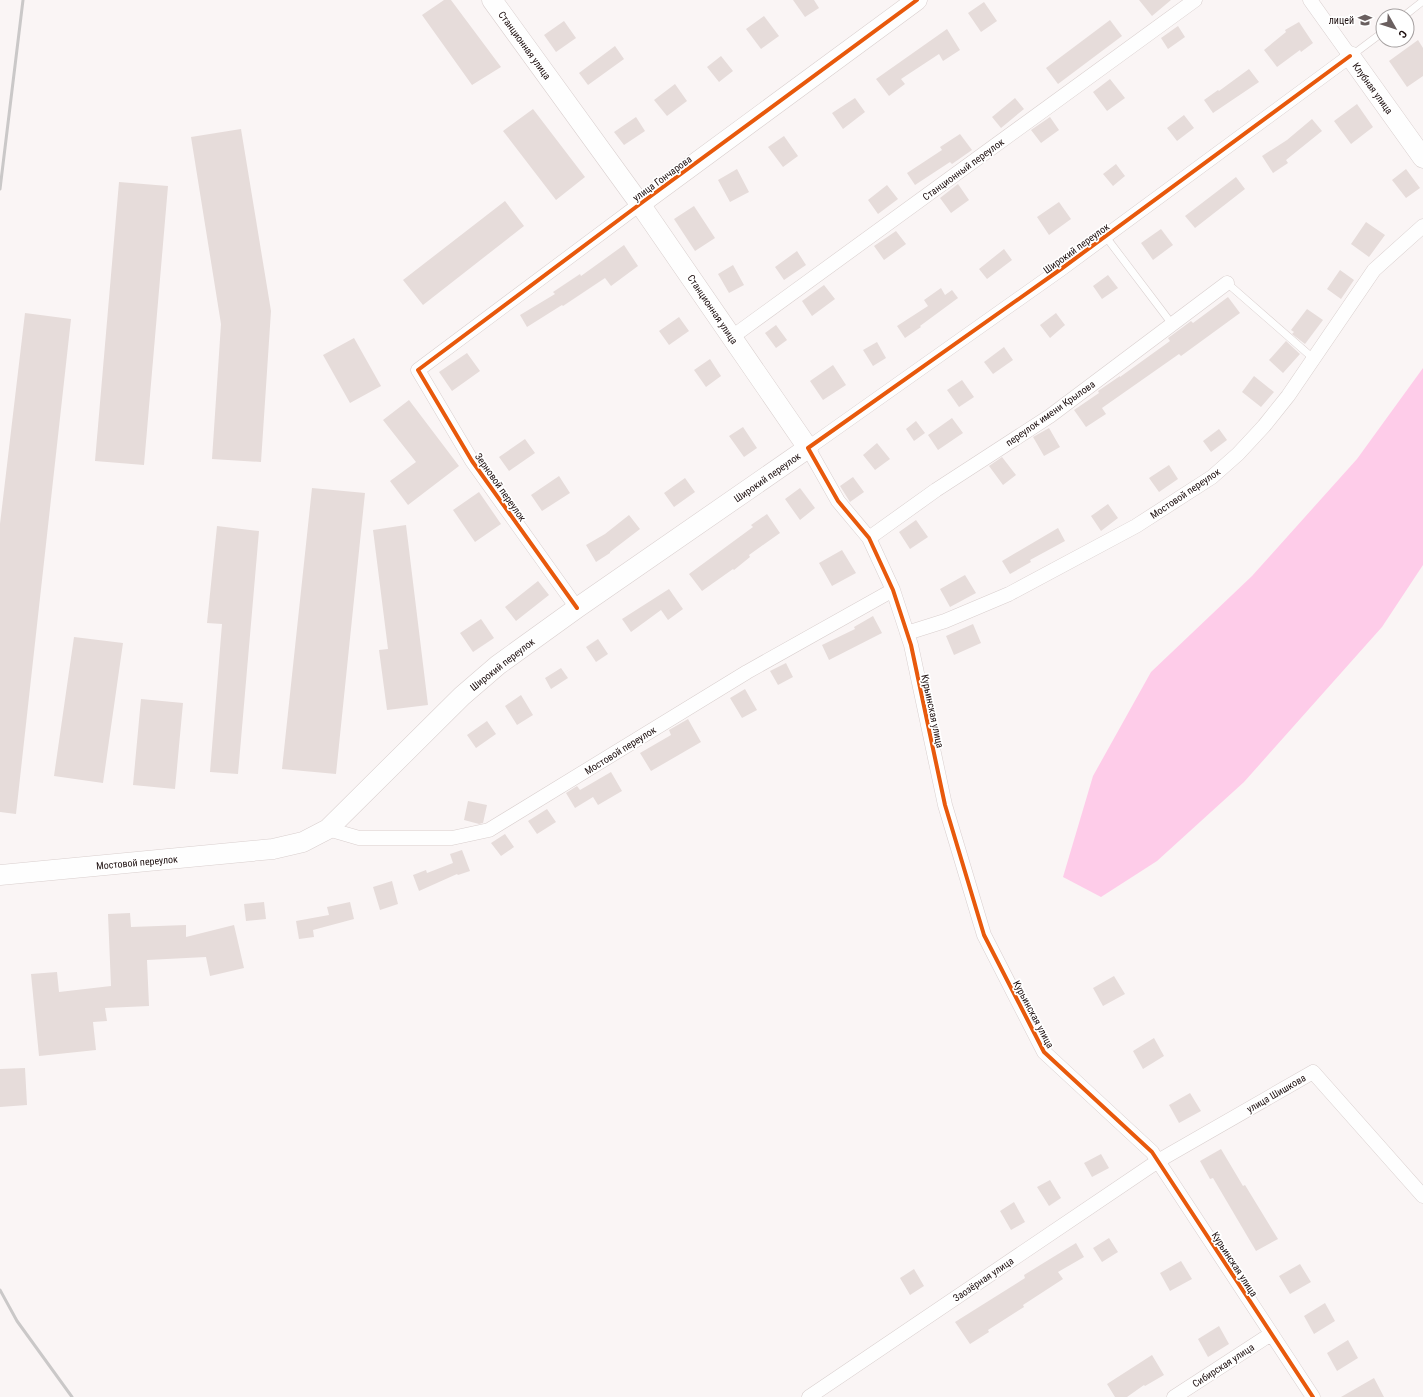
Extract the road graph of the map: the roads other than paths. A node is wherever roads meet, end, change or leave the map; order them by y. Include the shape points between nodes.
1 (492, 0) edge
2 (917, 0) edge
3 (1195, 0) edge
4 (1310, 0) edge
5 (1423, 1) edge
6 (1414, 8) edge
7 (1375, 38) edge
8 (1350, 56) junction
9 (1423, 158) edge
10 (640, 204) junction
11 (1423, 226) edge
12 (1106, 237) junction
13 (1227, 283) joint
14 (1172, 324) junction
15 (732, 337) junction
16 (1314, 359) junction
17 (418, 370) joint
18 (808, 448) junction
19 (869, 538) junction
20 (893, 590) junction
21 (576, 608) junction
22 (908, 633) junction
23 (328, 829) junction
24 (273, 850) joint
25 (0, 875) edge
26 (1158, 1161) junction
27 (1423, 1196) edge
28 (1271, 1334) junction
29 (808, 1397) edge
30 (1174, 1397) edge
31 (1313, 1397) edge

1 - 10 main road, Станционная улица
2 - 10 main road, улица Гончарова
3 - 15 street, Станционный переулок
4 - 8 street, Клубная улица
5 - 6 lane
7 - 8 lane
8 - 9 main road, Клубная улица
8 - 12 street, Широкий переулок
10 - 15 main road, Станционная улица
10 - 17 street, улица Гончарова
11 - 16 street, Мостовой переулок via 1374,270
12 - 14 lane
12 - 18 street, Широкий переулок
13 - 14 street, переулок имени Крылова
13 - 16 lane
14 - 19 street, переулок имени Крылова via 1050,416 936,490
15 - 18 main road, Станционная улица
16 - 22 street, Мостовой переулок via 1264,426 1212,477 1136,526 1009,594 946,621
17 - 21 street, Зерновой переулок via 472,461
18 - 19 street, Станционная улица via 838,502
18 - 21 main road, Широкий переулок
19 - 20 street, Станционная улица
20 - 22 street, Станционная улица
20 - 23 street, Мостовой переулок via 747,672 489,830 452,838 359,838
21 - 23 main road, Широкий переулок via 498,665 462,696
22 - 26 street, Курьинская улица via 945,805 984,935 1044,1052 1152,1152
23 - 24 main road, Широкий переулок via 303,842
24 - 25 main road, Мостовой переулок
26 - 27 street, улица Шишкова via 1313,1072
26 - 28 street, Курьинская улица
26 - 29 street, Заозёрная улица
28 - 30 street, Сибирская улица
28 - 31 street, Курьинская улица

